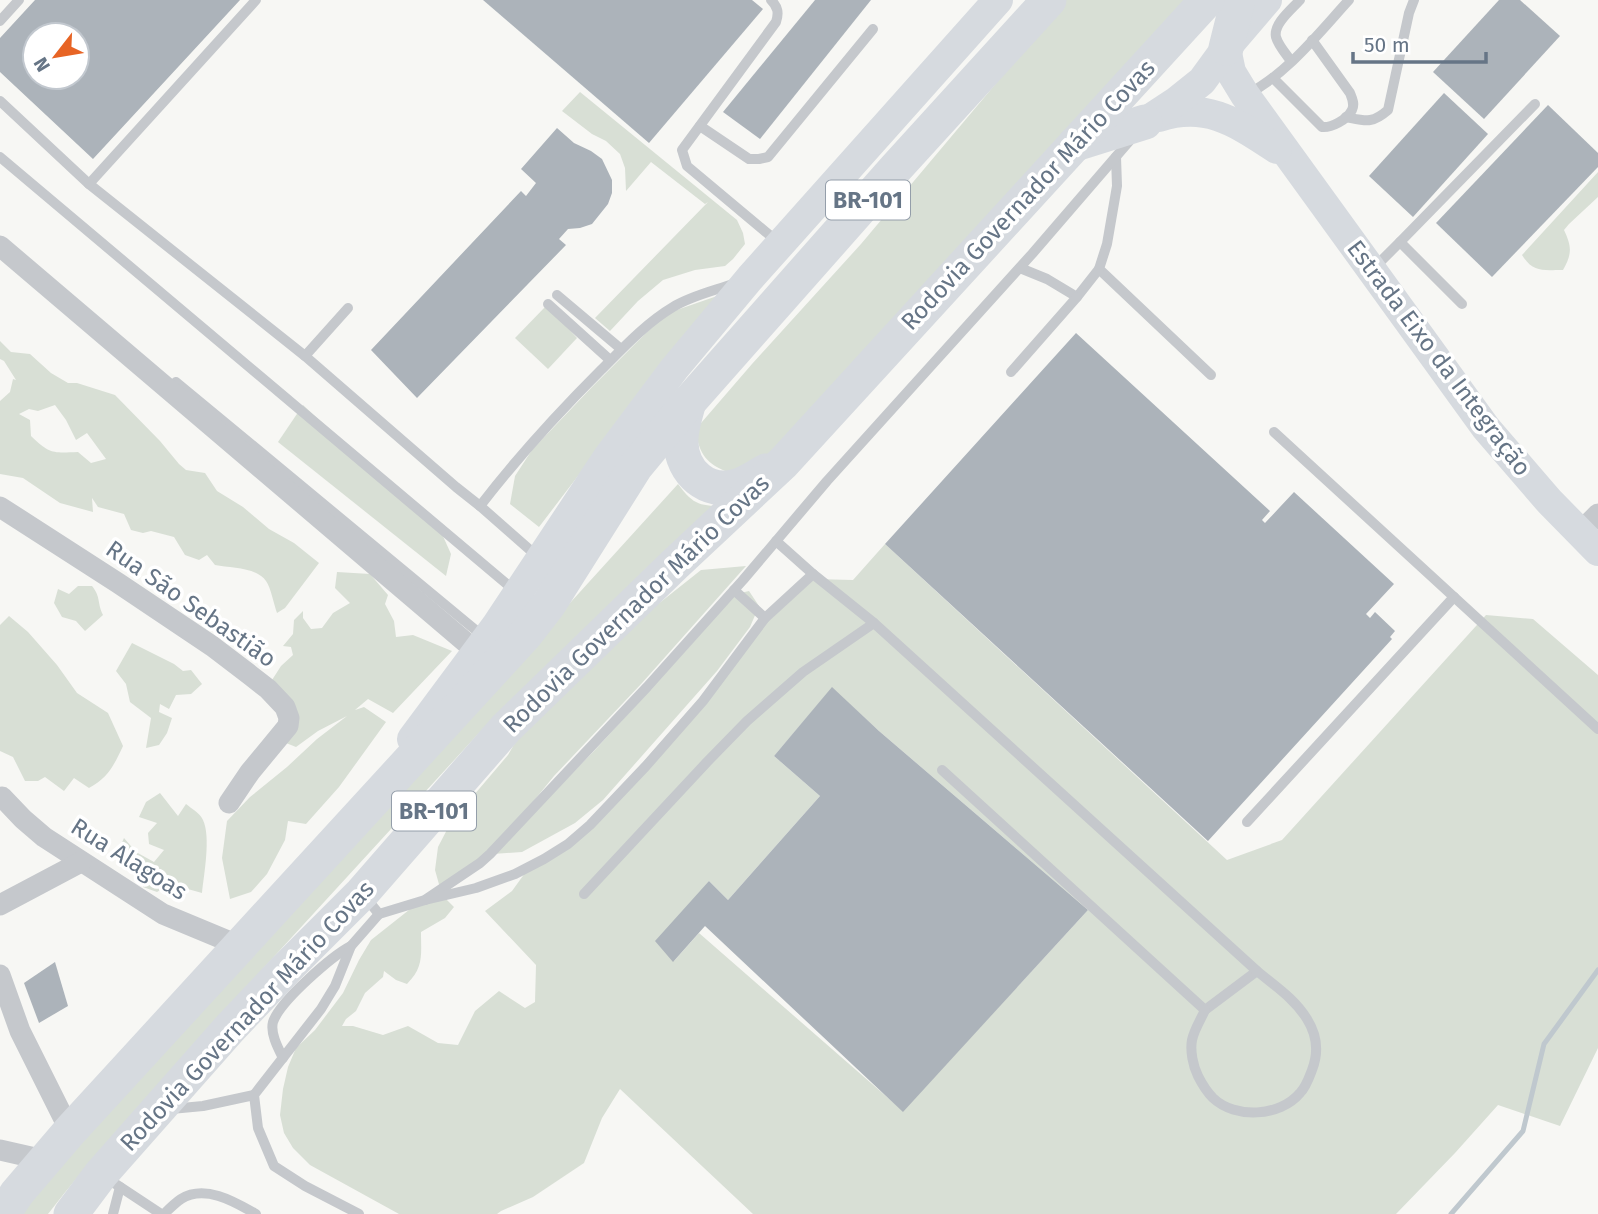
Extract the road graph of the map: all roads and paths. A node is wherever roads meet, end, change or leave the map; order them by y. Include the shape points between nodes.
1 (19, 0) edge
2 (256, 0) edge
3 (772, 0) edge
4 (998, 0) edge
5 (1049, 0) edge
6 (1208, 0) edge
7 (1238, 0) edge
8 (1267, 0) edge
9 (1300, 0) edge
10 (1349, 0) edge
11 (1414, 0) edge
12 (0, 21) edge
13 (873, 29) dead end
14 (1312, 40) junction
15 (1226, 48) junction
16 (1291, 61) junction
17 (1273, 78) junction
18 (1245, 95) junction
19 (0, 101) edge
20 (1535, 104) dead end
21 (1346, 117) junction
22 (1145, 122) junction
23 (700, 126) junction
24 (1075, 144) junction
25 (0, 156) edge
26 (1116, 157) junction
27 (1289, 157) junction
28 (89, 184) junction
29 (0, 235) edge
30 (1400, 242) junction
31 (781, 244) junction
32 (0, 246) edge
33 (1020, 268) junction
34 (1099, 269) junction
35 (1371, 271) junction
36 (750, 278) junction
37 (556, 295) dead end
38 (1077, 297) junction
39 (548, 304) dead end
40 (1462, 304) dead end
41 (348, 308) dead end
42 (592, 325) junction
43 (583, 335) junction
44 (621, 349) junction
45 (305, 356) junction
46 (610, 360) junction
47 (1011, 372) dead end
48 (1211, 376) dead end
49 (689, 402) junction
50 (1275, 432) dead end
51 (783, 463) junction
52 (480, 506) junction
53 (0, 507) edge
54 (1592, 532) edge
55 (776, 541) junction
56 (540, 558) junction
57 (813, 575) junction
58 (734, 590) junction
59 (517, 593) junction
60 (1454, 597) junction
61 (765, 618) junction
62 (874, 623) junction
63 (482, 645) junction
64 (1598, 729) edge
65 (942, 770) dead end
66 (2, 797) dead end
67 (229, 803) dead end
68 (372, 803) junction
69 (1247, 822) dead end
70 (81, 862) junction
71 (584, 894) dead end
72 (425, 900) junction
73 (370, 903) junction
74 (0, 905) edge
75 (240, 946) junction
76 (351, 946) junction
77 (1257, 971) junction
78 (0, 975) edge
79 (1205, 1010) junction
80 (283, 1058) junction
81 (254, 1095) junction
82 (160, 1109) junction
83 (70, 1131) junction
84 (0, 1150) edge
85 (44, 1160) junction
86 (110, 1181) junction
87 (3, 1214) edge
88 (71, 1214) edge
89 (113, 1214) edge
90 (162, 1214) edge
91 (256, 1214) edge
92 (359, 1214) edge

1 - 12 lane
2 - 28 lane
3 - 23 lane via 776,22
4 - 31 main road
5 - 49 highway, Rodovia Governador Mário Covas / BR-101
6 - 24 highway, Rodovia Governador Mário Covas / BR-101
7 - 15 highway
8 - 15 main road
9 - 16 lane via 1275,34
10 - 14 lane
11 - 21 lane via 1388,110 1367,122
13 - 23 lane via 768,156 749,159
14 - 16 lane
14 - 21 lane via 1352,98 1352,110
15 - 18 main road, Estrada Eixo da Integração via 1231,72
15 - 22 main road via 1196,86
16 - 17 lane
17 - 18 lane
17 - 21 lane via 1322,127
18 - 27 main road, Estrada Eixo da Integração
19 - 28 lane
20 - 30 lane
22 - 24 highway
22 - 26 lane
22 - 27 main road, Estrada Eixo da Integração via 1180,112 1216,115 1237,123
23 - 31 lane via 682,150 687,166
24 - 51 highway, Rodovia Governador Mário Covas / BR-101
25 - 59 lane
26 - 33 lane
26 - 34 lane via 1117,186
27 - 35 main road, Estrada Eixo da Integração
28 - 45 lane
29 - 63 lane via 392,562
30 - 35 lane
30 - 40 lane
31 - 36 main road
32 - 63 street
33 - 38 lane
33 - 55 lane
34 - 38 lane
34 - 48 lane
35 - 54 main road, Estrada Eixo da Integração via 1486,428 1549,501
36 - 44 lane via 675,305
36 - 56 main road via 674,369
37 - 42 lane
38 - 47 lane
39 - 43 lane
41 - 45 lane
42 - 43 lane
42 - 44 lane
43 - 46 lane
44 - 46 lane
45 - 52 lane
46 - 52 lane via 565,405
49 - 51 highway via 681,450 701,482 721,488 735,486
49 - 68 highway, Rodovia Governador Mário Covas / BR-101 via 636,466 533,625
50 - 60 lane
51 - 73 highway, Rodovia Governador Mário Covas / BR-101 via 506,728
52 - 56 lane
53 - 67 street, Rua São Sebastião via 212,646 285,707 288,726
55 - 57 lane
55 - 58 lane
56 - 59 main road
57 - 61 lane
57 - 62 lane
58 - 61 lane
58 - 72 lane via 490,854
59 - 63 main road
60 - 64 lane
60 - 69 lane
61 - 72 lane via 687,720 568,844 515,874
62 - 71 lane via 803,672 747,721
62 - 77 lane
63 - 68 main road via 404,750
65 - 79 lane
66 - 70 street, Rua Alagoas via 44,837
68 - 75 highway, Rodovia Governador Mário Covas / BR-101
70 - 74 street
70 - 75 street, Rua Alagoas via 163,914
72 - 73 lane
73 - 76 lane
73 - 82 highway, Rodovia Governador Mário Covas / BR-101 via 249,1009
75 - 83 highway, Rodovia Governador Mário Covas / BR-101
76 - 80 lane via 335,986
76 - 80 lane via 300,986 282,1007 273,1023
77 - 79 lane
77 - 79 lane via 1294,1003 1316,1039 1315,1063 1300,1095 1277,1109 1251,1112 1235,1110 1212,1097 1197,1074 1192,1055 1192,1039
78 - 83 street via 19,1031
80 - 81 lane
81 - 82 lane
81 - 92 lane via 258,1128 274,1166
82 - 86 highway, Rodovia Governador Mário Covas / BR-101
83 - 85 highway, Rodovia Governador Mário Covas / BR-101
84 - 85 street
85 - 87 highway, Rodovia Governador Mário Covas / BR-101
86 - 88 highway, Rodovia Governador Mário Covas / BR-101
86 - 89 lane
86 - 90 lane
90 - 91 lane via 184,1197 201,1193 221,1196

